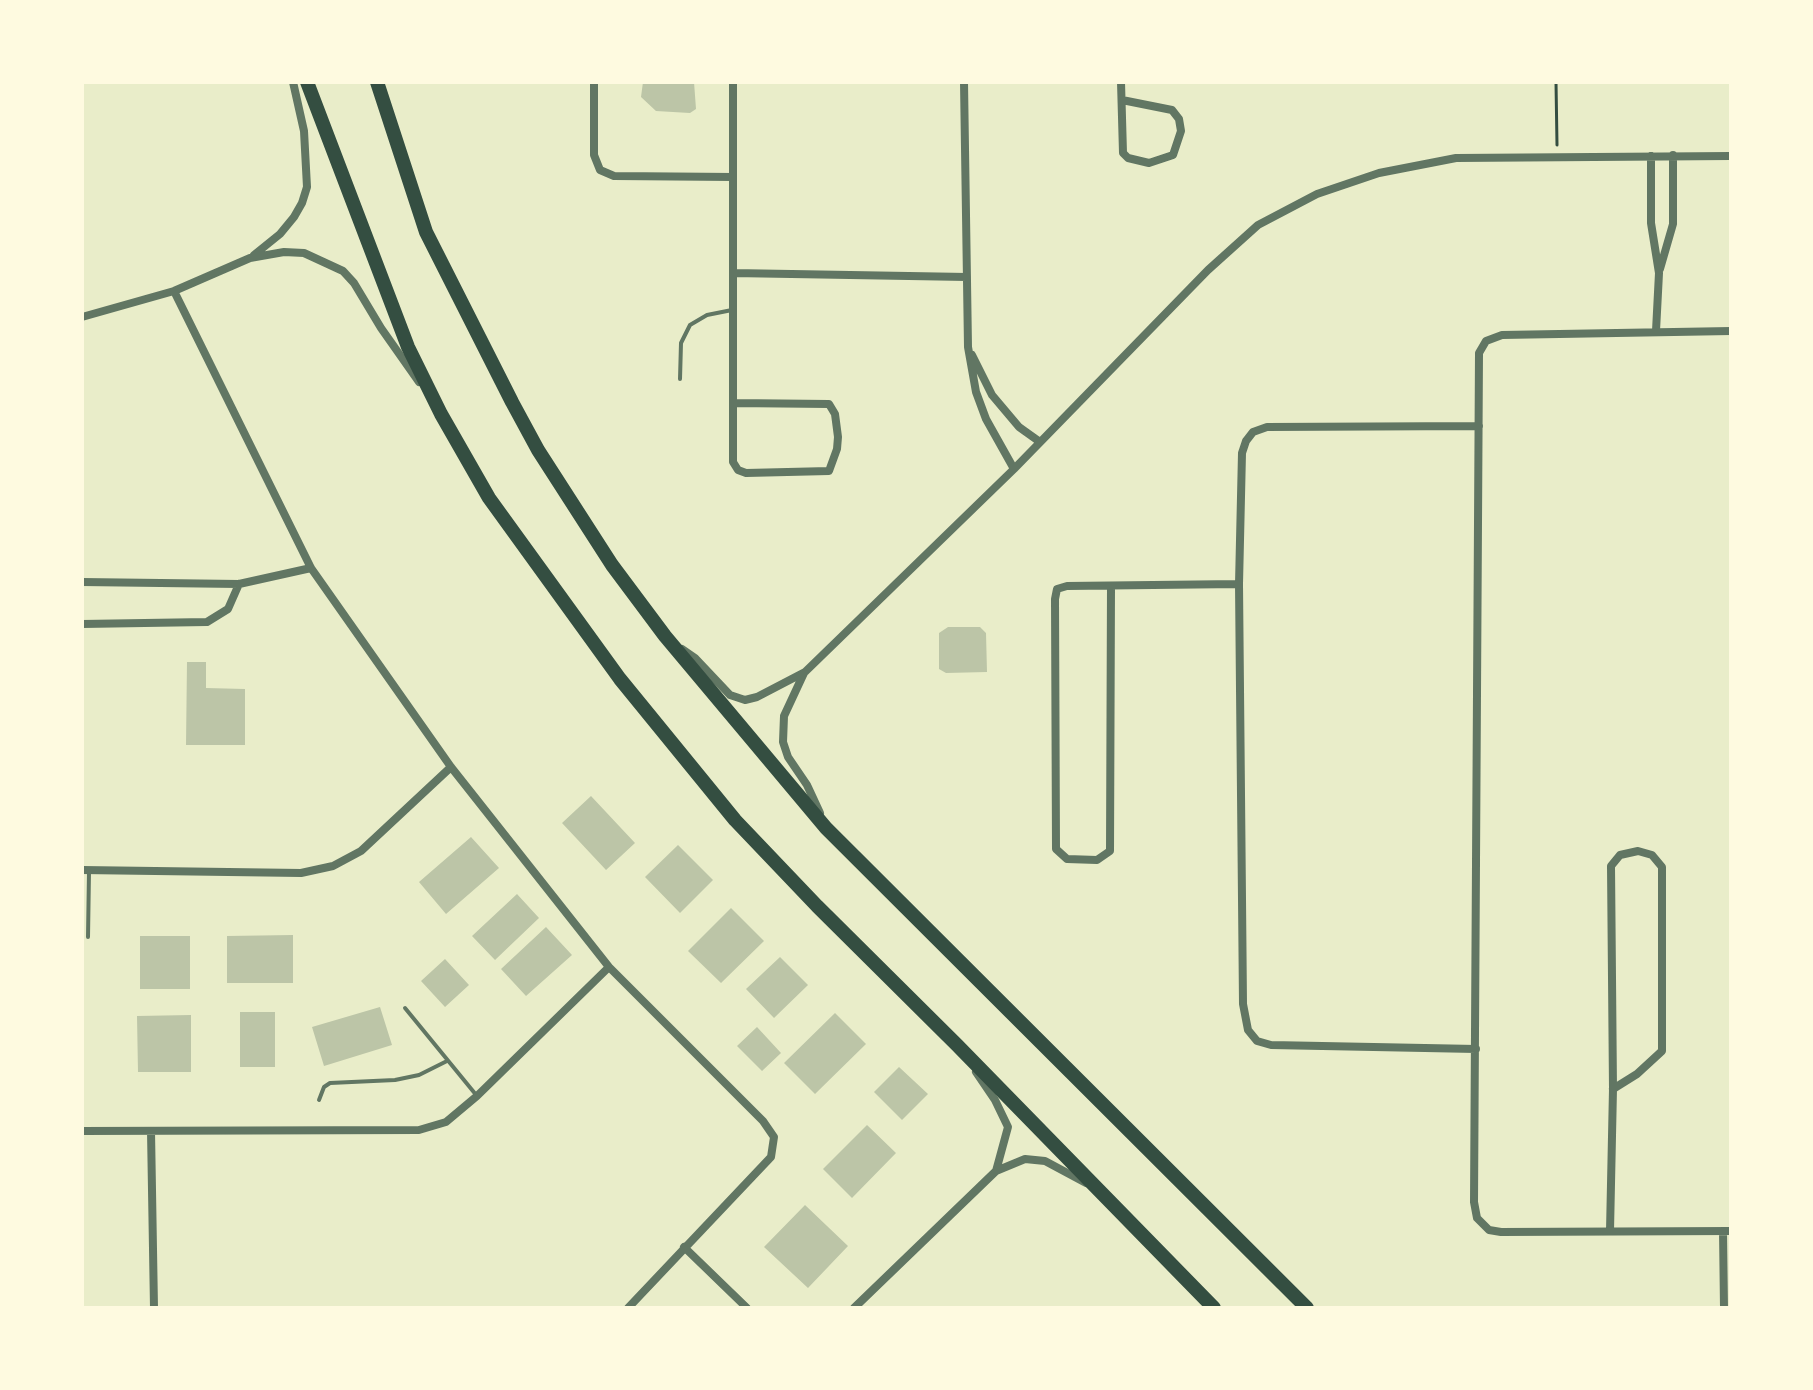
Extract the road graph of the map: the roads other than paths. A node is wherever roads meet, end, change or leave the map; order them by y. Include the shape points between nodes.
1 (293, 82) edge
2 (307, 82) edge
3 (367, 82) edge
4 (377, 82) edge
5 (594, 82) edge
6 (733, 82) edge
7 (964, 82) edge
8 (1121, 82) edge
9 (1122, 100) junction
10 (386, 114) junction
11 (1673, 155) junction
12 (1651, 156) junction
13 (1731, 156) edge
14 (733, 177) junction
15 (250, 258) junction
16 (733, 273) junction
17 (1659, 273) junction
18 (967, 277) junction
19 (174, 291) junction
20 (733, 310) junction
21 (82, 317) edge
22 (1656, 331) junction
23 (1731, 331) edge
24 (968, 347) junction
25 (680, 379) dead end
26 (430, 390) junction
27 (733, 403) junction
28 (1479, 426) junction
29 (1040, 442) junction
30 (1014, 469) junction
31 (311, 568) junction
32 (82, 582) edge
33 (239, 584) junction
34 (1239, 584) junction
35 (1111, 586) junction
36 (82, 624) edge
37 (665, 636) junction
38 (805, 672) junction
39 (451, 767) junction
40 (826, 828) junction
41 (86, 870) edge
42 (88, 937) dead end
43 (609, 967) junction
44 (405, 1008) dead end
45 (957, 1045) junction
46 (1476, 1049) junction
47 (447, 1061) junction
48 (1613, 1089) junction
49 (477, 1096) junction
50 (319, 1100) dead end
51 (82, 1131) edge
52 (151, 1131) junction
53 (996, 1171) junction
54 (1101, 1191) junction
55 (1610, 1231) junction
56 (1727, 1231) edge
57 (684, 1247) junction
58 (154, 1308) edge
59 (628, 1308) edge
60 (747, 1308) edge
61 (854, 1308) edge
62 (1214, 1308) edge
63 (1307, 1308) edge
64 (1724, 1308) edge

1 - 15 street via 304,131 307,187 294,217
2 - 26 main road via 408,347
3 - 10 main road
4 - 10 main road
5 - 14 street via 594,155 607,175
6 - 14 street
7 - 18 street
8 - 9 street
9 - 9 street via 1123,153 1149,163 1173,155 1181,131 1172,110
10 - 37 main road via 426,232 525,426 612,565
11 - 12 street
11 - 13 street
11 - 17 street via 1673,224
12 - 17 street via 1651,223
12 - 29 street via 1456,158 1379,173 1317,194 1258,225
14 - 16 street
15 - 19 street
15 - 26 street via 304,253 343,271
16 - 18 street
16 - 20 street
17 - 22 street
18 - 24 street
19 - 21 street
19 - 31 street
20 - 25 lane via 690,325 681,343
20 - 27 street
22 - 23 street
22 - 28 street via 1502,335 1486,341 1479,353
24 - 29 street via 992,395
24 - 30 street via 986,419
26 - 45 main road via 504,521 656,725 735,820
27 - 27 street via 733,462 738,470 829,471 838,437 829,404
28 - 34 street via 1267,427 1253,432 1242,453
28 - 46 street
29 - 30 street
30 - 38 street
31 - 33 street
31 - 39 street
32 - 33 street
33 - 36 street via 228,609 207,622
34 - 35 street
34 - 46 street via 1243,1004 1248,1030 1257,1041 1271,1045
35 - 35 street via 1067,586 1057,589 1055,599 1056,849 1067,859 1097,860 1110,851
37 - 38 street via 730,695 745,700
37 - 40 main road
38 - 40 street via 784,716 783,742
39 - 41 street via 361,851 333,866 301,873
39 - 43 street
40 - 63 main road
41 - 42 lane
43 - 49 street
43 - 57 street via 774,1137 771,1157
44 - 47 lane
45 - 53 street via 1008,1127
45 - 54 main road
46 - 55 street via 1477,1218 1489,1230 1501,1232
47 - 49 lane
47 - 50 lane via 395,1080 330,1083
48 - 48 street via 1611,866 1620,855 1638,851 1652,855 1662,867 1662,1051
48 - 55 street
49 - 52 street via 446,1122 419,1130
51 - 52 street
52 - 58 street
53 - 54 street via 1025,1159 1045,1161
53 - 61 street
54 - 62 main road
55 - 56 street
56 - 64 street
57 - 59 street
57 - 60 street

